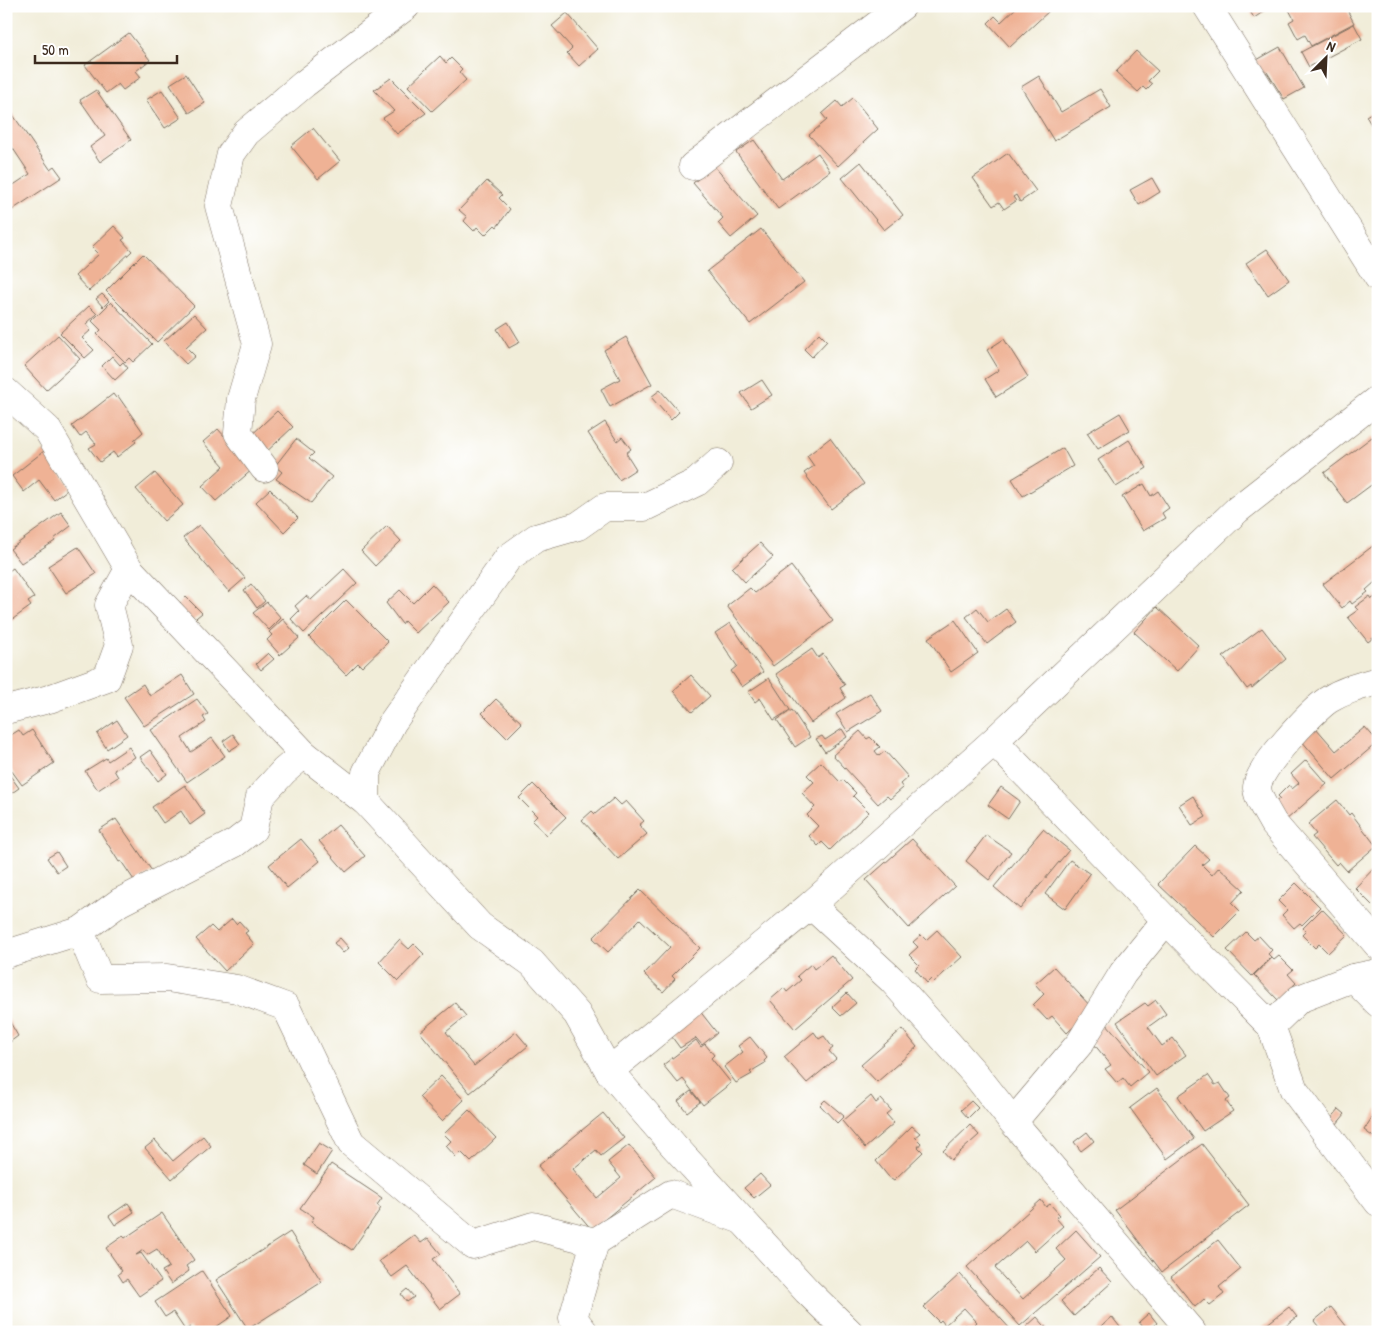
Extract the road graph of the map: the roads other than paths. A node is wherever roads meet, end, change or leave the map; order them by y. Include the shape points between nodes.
1 (406, 6) edge
2 (902, 6) edge
3 (1207, 6) edge
4 (693, 166) dead end
5 (1378, 278) edge
6 (6, 392) edge
7 (1378, 399) edge
8 (718, 463) dead end
9 (264, 468) dead end
10 (129, 569) junction
11 (1378, 681) edge
12 (6, 710) edge
13 (994, 741) junction
14 (304, 754) junction
15 (366, 802) junction
16 (811, 905) junction
17 (1166, 920) junction
18 (80, 931) junction
19 (1378, 945) edge
20 (6, 954) edge
21 (1365, 975) edge
22 (1378, 1003) edge
23 (1271, 1026) junction
24 (609, 1071) junction
25 (1013, 1122) junction
26 (1378, 1202) edge
27 (745, 1221) junction
28 (595, 1242) junction
29 (847, 1331) edge
30 (584, 1332) edge
31 (1192, 1332) edge

1 - 9 street via 304,84 246,134 231,154 219,206 257,344 242,399 238,433
2 - 4 street
3 - 5 street
6 - 10 street via 47,429
7 - 13 street via 1237,510
8 - 15 street via 697,482 646,506 605,507 578,526 536,538 508,558 392,723 366,773
10 - 12 street via 109,605 119,645 107,678 49,699
10 - 14 street
11 - 19 street via 1350,688 1327,701 1303,722 1261,774 1257,788 1273,823
13 - 16 street
13 - 17 street
14 - 15 street
14 - 18 street via 260,797 253,829 241,839 120,902
15 - 24 street via 480,926 532,963 577,1014
16 - 24 street
16 - 25 street via 892,980
17 - 23 street
17 - 25 street via 1123,973 1080,1043
18 - 20 street
18 - 28 street via 100,979 167,978 237,989 286,1007 351,1144 473,1245 533,1226
21 - 22 street
21 - 23 street via 1299,999
23 - 26 street via 1294,1090
24 - 27 street
25 - 31 street
27 - 28 street via 671,1194
27 - 29 street
28 - 30 street via 572,1318

